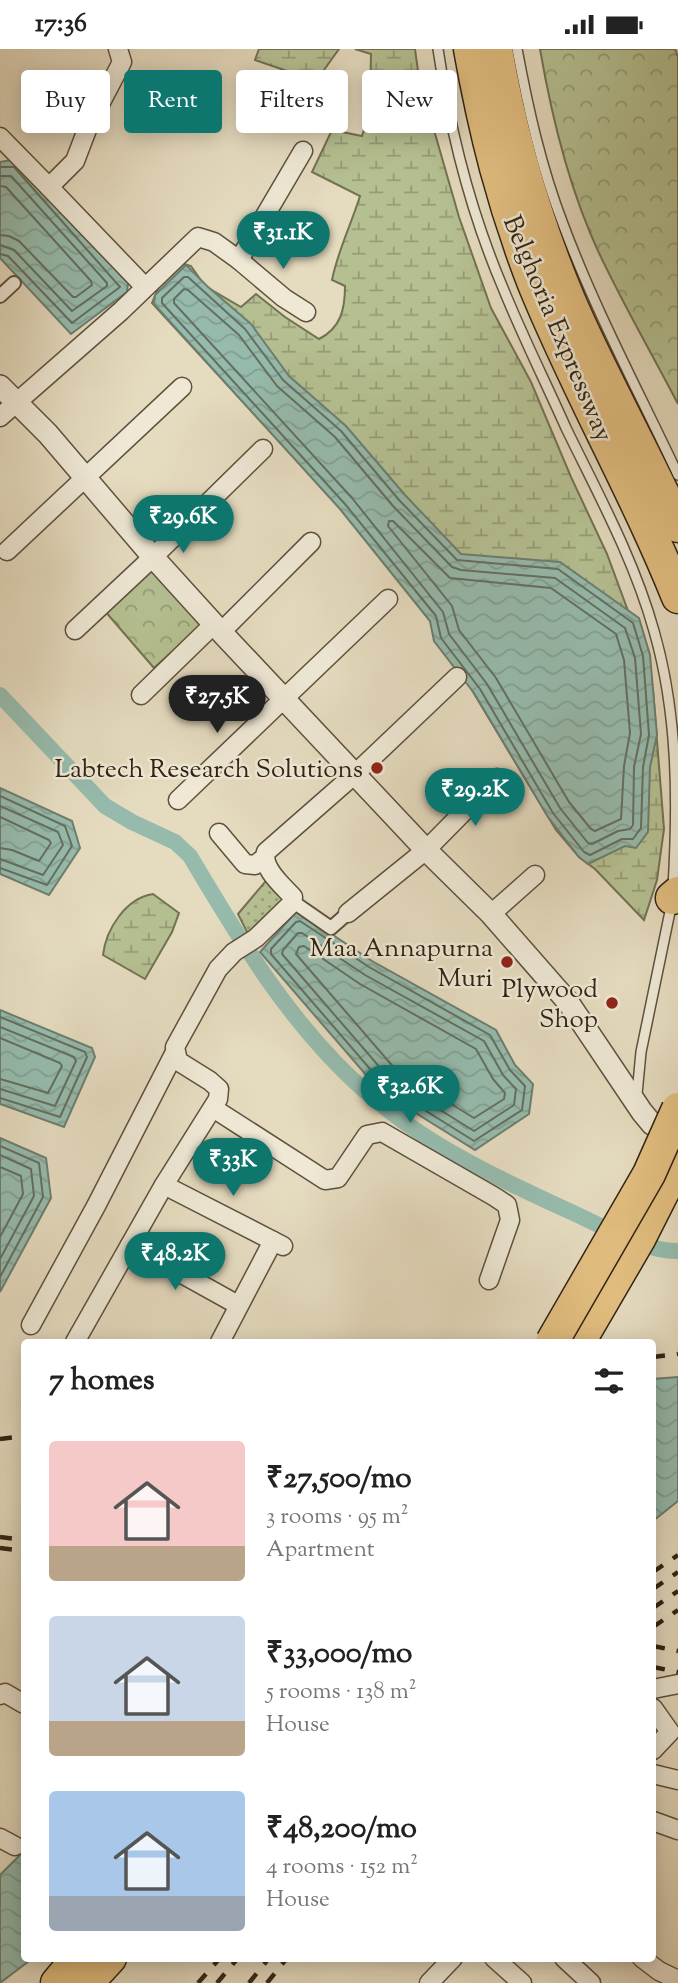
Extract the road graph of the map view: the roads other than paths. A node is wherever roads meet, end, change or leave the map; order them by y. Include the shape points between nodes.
1 (118, 49) edge
2 (438, 49) edge
3 (470, 49) edge
4 (496, 49) edge
5 (517, 49) edge
6 (0, 137) edge
7 (303, 151) dead end
8 (49, 187) junction
9 (239, 260) junction
10 (13, 283) dead end
11 (145, 287) junction
12 (0, 296) edge
13 (306, 312) dead end
14 (0, 386) edge
15 (182, 387) dead end
16 (8, 410) edge
17 (608, 411) junction
18 (263, 449) dead end
19 (678, 475) edge
20 (85, 477) junction
21 (678, 526) edge
22 (311, 542) dead end
23 (7, 551) dead end
24 (153, 557) junction
25 (678, 597) edge
26 (388, 599) dead end
27 (217, 628) junction
28 (75, 630) dead end
29 (457, 677) dead end
30 (141, 695) dead end
31 (282, 697) junction
32 (355, 774) junction
33 (497, 778) dead end
34 (178, 800) dead end
35 (219, 833) dead end
36 (426, 850) junction
37 (264, 858) junction
38 (535, 875) dead end
39 (675, 895) edge
40 (292, 901) junction
41 (348, 913) joint
42 (491, 914) junction
43 (175, 1052) junction
44 (213, 1108) junction
45 (678, 1109) edge
46 (642, 1112) junction
47 (678, 1142) edge
48 (678, 1162) edge
49 (164, 1185) junction
50 (130, 1245) junction
51 (489, 1280) dead end
52 (238, 1305) junction
53 (31, 1325) dead end
54 (77, 1339) edge
55 (221, 1339) edge
56 (554, 1339) edge
57 (581, 1339) edge
58 (678, 1684) edge
59 (656, 1688) edge
60 (0, 1695) edge
61 (21, 1702) edge
62 (656, 1713) edge
63 (665, 1743) edge
64 (656, 1775) edge
65 (678, 1780) edge
66 (656, 1822) edge
67 (678, 1830) edge
68 (75, 1962) edge
69 (106, 1962) edge
70 (450, 1962) edge
71 (498, 1962) edge
72 (568, 1962) edge
73 (647, 1962) edge
74 (439, 1980) edge
75 (678, 1980) edge
76 (57, 1983) edge
77 (87, 1983) edge
78 (522, 1983) edge
79 (591, 1983) edge

1 - 8 street via 122,62 75,161
2 - 39 lane via 458,147 488,251 619,537 654,630 673,726
3 - 17 highway, Belghoria Expressway via 495,169 514,229 536,286
4 - 17 highway, Belghoria Expressway via 534,209
5 - 19 lane via 529,113 562,223
6 - 8 street
7 - 9 street
8 - 11 street
9 - 11 street via 198,237
9 - 13 street
10 - 12 street
11 - 16 street
14 - 16 street
15 - 20 street
16 - 20 street via 48,434
17 - 21 highway, Belghoria Expressway
17 - 25 highway, Belghoria Expressway
18 - 24 street
20 - 23 street
20 - 24 street
22 - 27 street
24 - 27 street
24 - 28 street
26 - 31 street
27 - 30 street
27 - 31 street
29 - 32 street
31 - 32 street
31 - 34 street
32 - 36 street
32 - 37 street
33 - 36 street
35 - 37 street via 245,864 254,865
36 - 41 street
36 - 42 street
37 - 40 street
38 - 42 street
39 - 46 lane via 638,1066 636,1089
40 - 41 street via 331,928
40 - 43 street via 212,979
42 - 46 street via 568,1002
43 - 44 street via 178,1061 214,1085 218,1099
43 - 53 street
44 - 49 street
44 - 51 street via 325,1180 338,1178 367,1135 382,1132 495,1197 506,1205 510,1220
45 - 56 highway, bridge via 649,1174
46 - 47 street
48 - 57 highway
49 - 50 street
49 - 52 street via 278,1243
50 - 52 street
50 - 54 street
52 - 55 street
58 - 59 street
60 - 61 street via 5,1693
62 - 63 street via 670,1732
64 - 65 street
66 - 67 street
68 - 76 highway
69 - 77 highway
70 - 74 street
71 - 78 street
72 - 79 street
73 - 75 street

